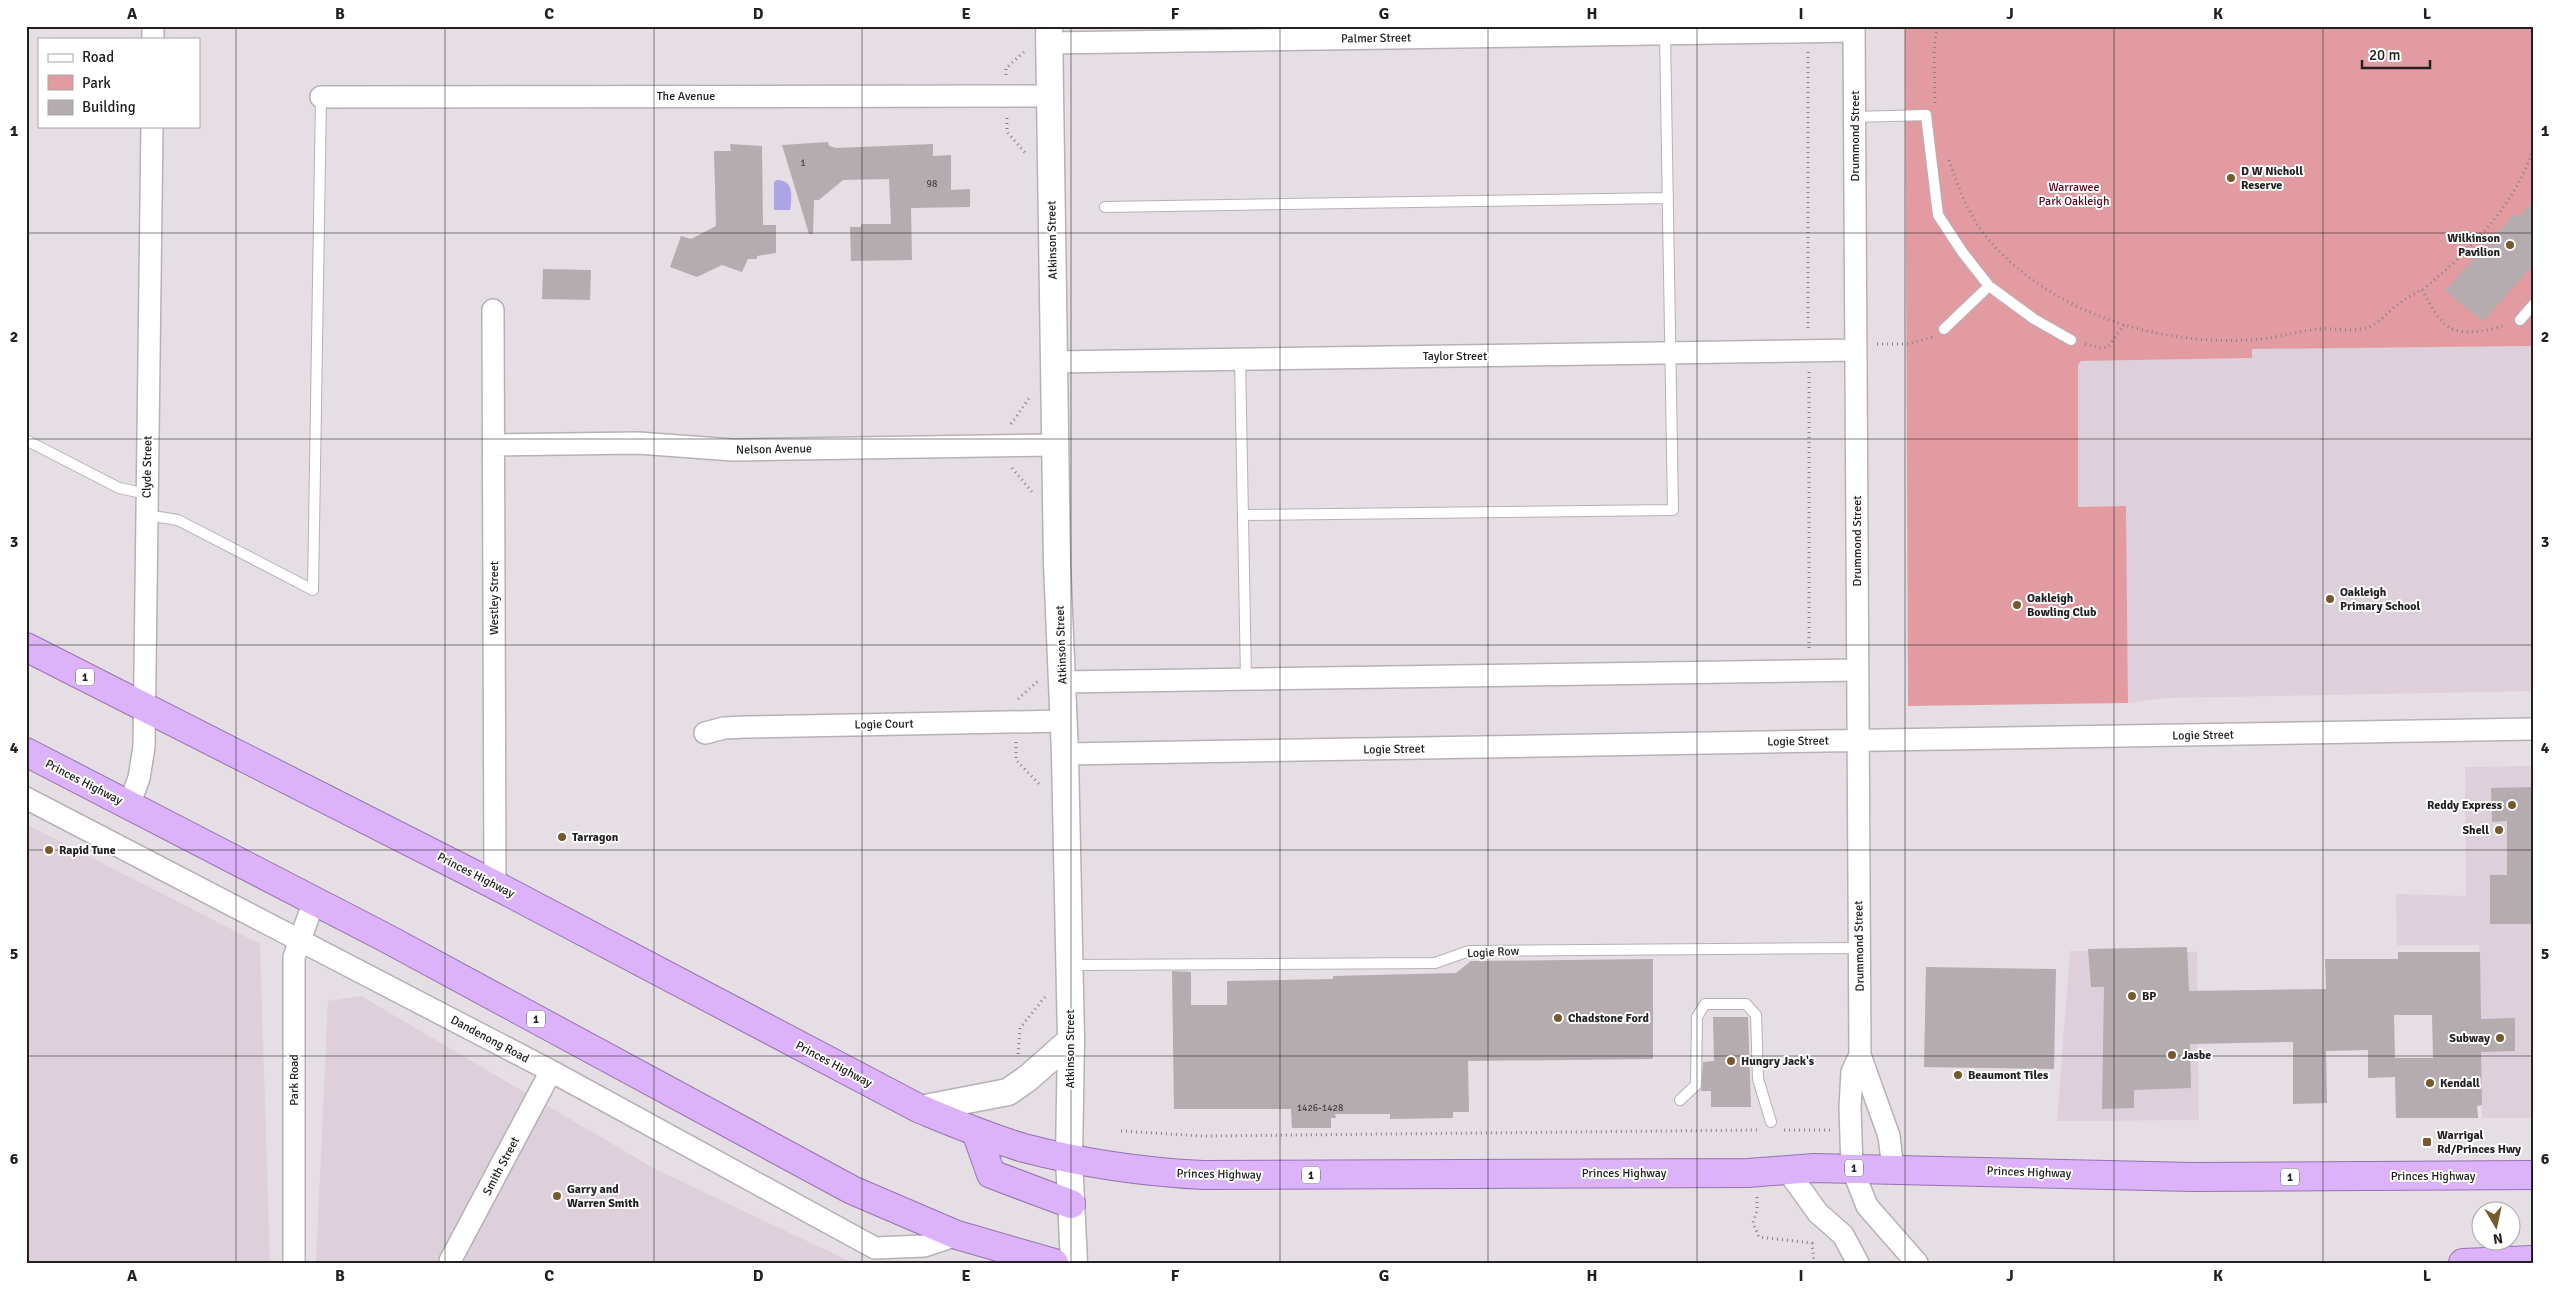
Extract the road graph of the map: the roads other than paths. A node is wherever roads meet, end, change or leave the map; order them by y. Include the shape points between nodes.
1 (1854, 29) edge
2 (1666, 34) junction
3 (1049, 35) edge
4 (1050, 96) junction
5 (321, 97) joint
6 (1855, 117) junction
7 (152, 128) edge
8 (1668, 198) junction
9 (1105, 208) dead end
10 (1989, 286) junction
11 (2533, 304) edge
12 (493, 310) dead end
13 (2520, 320) road end
14 (1944, 330) road end
15 (2071, 340) road end
16 (1856, 347) junction
17 (1670, 354) junction
18 (1240, 358) junction
19 (1054, 362) junction
20 (26, 440) edge
21 (494, 445) junction
22 (1055, 445) junction
23 (147, 504) junction
24 (1243, 515) junction
25 (26, 647) edge
26 (1857, 670) junction
27 (1246, 680) junction
28 (1062, 682) junction
29 (144, 706) junction
30 (1064, 721) junction
31 (2532, 730) edge
32 (705, 733) dead end
33 (1857, 740) junction
34 (26, 752) edge
35 (1065, 754) junction
36 (26, 798) edge
37 (129, 806) junction
38 (495, 885) junction
39 (314, 901) junction
40 (299, 939) junction
41 (1859, 948) junction
42 (1069, 965) junction
43 (1071, 1040) junction
44 (1860, 1055) junction
45 (551, 1071) junction
46 (1680, 1100) dead end
47 (920, 1109) junction
48 (1771, 1122) dead end
49 (976, 1132) junction
50 (1070, 1158) junction
51 (1852, 1168) junction
52 (1893, 1169) junction
53 (1787, 1170) junction
54 (2533, 1175) edge
55 (1071, 1204) junction
56 (957, 1235) junction
57 (1001, 1255) edge
58 (2533, 1260) edge
59 (450, 1261) dead end
60 (294, 1263) edge
61 (1054, 1263) edge
62 (1074, 1263) edge
63 (1858, 1263) edge
64 (1917, 1263) edge
65 (2464, 1263) edge

1 - 2 street, Palmer Street
1 - 6 street, Drummond Street
2 - 3 street, Palmer Street
2 - 8 lane
3 - 4 street, Atkinson Street
4 - 5 street, The Avenue
4 - 19 street, Atkinson Street
5 - 23 lane via 313,590
6 - 10 lane via 1926,115 1938,215
6 - 16 street, Drummond Street
7 - 23 street, Clyde Street
8 - 9 lane
8 - 17 lane
10 - 14 lane
10 - 15 lane via 2034,319
11 - 13 lane
12 - 21 street, Westley Street
16 - 17 street, Taylor Street
16 - 26 street, Drummond Street
17 - 18 street, Taylor Street
17 - 24 lane via 1673,510
18 - 19 street, Taylor Street
18 - 24 lane
19 - 22 street, Atkinson Street
20 - 23 lane
21 - 22 street, Nelson Avenue via 638,443 733,450
21 - 38 street, Westley Street
22 - 28 street, Atkinson Street
23 - 29 street, Clyde Street
24 - 27 lane
25 - 29 highway, Princes Highway / 1
26 - 27 street
26 - 33 street, Drummond Street
27 - 28 street
28 - 30 street, Atkinson Street
29 - 37 street, Clyde Street via 141,768
29 - 38 highway, Princes Highway / 1
30 - 32 street, Logie Court via 746,726
30 - 35 street, Atkinson Street
31 - 33 street, Logie Street
33 - 35 street, Logie Street
33 - 41 street, Drummond Street
34 - 37 highway, Princes Highway / 1
35 - 42 street, Atkinson Street
36 - 40 street, Dandenong Road
37 - 39 highway, Princes Highway / 1
38 - 47 highway, Princes Highway / 1
39 - 40 street, Park Road
39 - 56 highway, Princes Highway / 1 via 829,1178 870,1199
40 - 45 street, Dandenong Road
40 - 60 street, Park Road via 294,957
41 - 42 lane, Logie Row via 1469,951 1435,963
41 - 44 street, Drummond Street
42 - 43 street, Atkinson Street
43 - 47 street via 1008,1092
43 - 50 street, Atkinson Street
44 - 51 street, Drummond Street via 1852,1072
44 - 52 street, Drummond Street via 1888,1136
45 - 56 street, Dandenong Road via 875,1248 924,1246
45 - 59 street, Smith Street
46 - 48 lane via 1696,1085 1697,1018 1705,1004 1746,1004 1756,1015 1758,1079
47 - 49 highway, Princes Highway / 1
49 - 50 highway, Princes Highway / 1 via 1024,1148
49 - 55 highway via 991,1174
50 - 53 highway, Princes Highway / 1 via 1144,1170 1203,1175
50 - 55 street, Atkinson Street
51 - 52 highway, Princes Highway / 1
51 - 53 highway, Princes Highway / 1
51 - 64 street, Drummond Street via 1867,1206
52 - 54 highway, Princes Highway / 1 via 2192,1177
53 - 63 street via 1818,1213 1843,1235
55 - 62 street, Atkinson Street
56 - 57 highway, Princes Highway / 1
57 - 61 highway, Princes Highway / 1
58 - 65 highway

